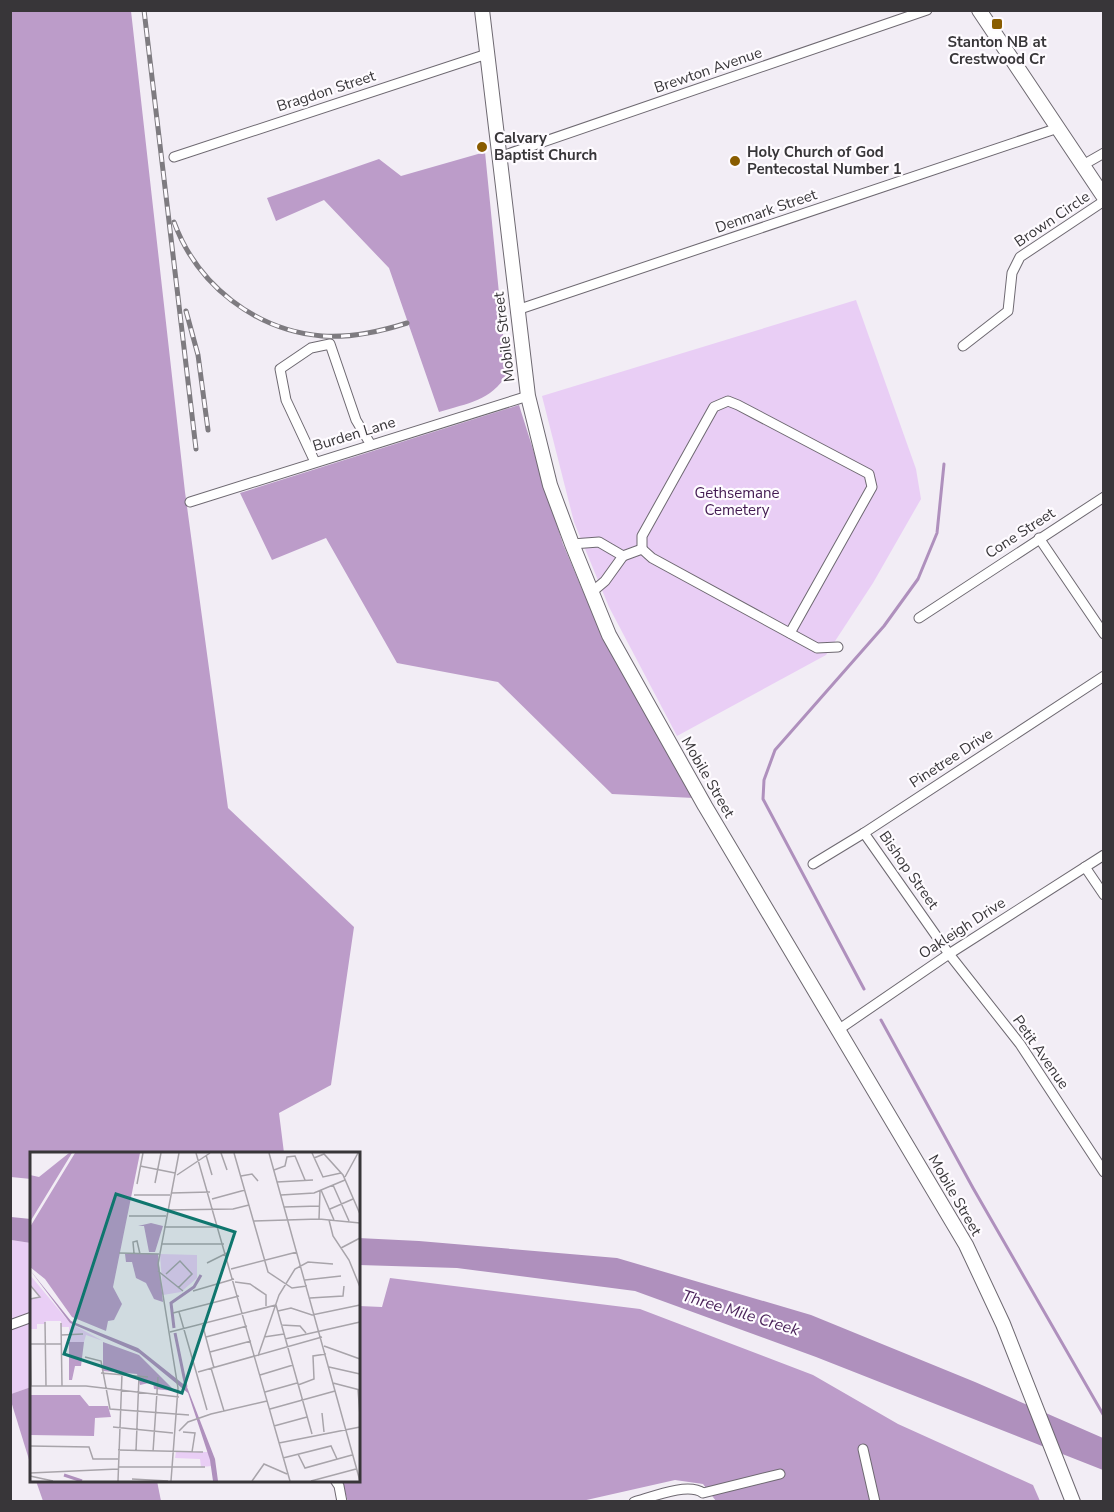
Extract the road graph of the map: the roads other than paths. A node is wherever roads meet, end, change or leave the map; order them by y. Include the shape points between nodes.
1 (482, 10) edge
2 (927, 10) edge
3 (980, 11) edge
4 (487, 54) junction
5 (1058, 128) junction
6 (1104, 153) edge
7 (499, 157) junction
8 (174, 158) dead end
9 (1083, 165) junction
10 (1104, 197) edge
11 (1104, 201) edge
12 (518, 310) junction
13 (963, 346) dead end
14 (528, 396) junction
15 (370, 445) junction
16 (315, 462) junction
17 (1104, 496) edge
18 (189, 502) dead end
19 (1039, 538) junction
20 (572, 544) junction
21 (642, 549) junction
22 (623, 556) junction
23 (592, 592) junction
24 (919, 618) dead end
25 (790, 633) junction
26 (1104, 634) edge
27 (838, 647) dead end
28 (1104, 676) edge
29 (864, 833) junction
30 (1104, 855) edge
31 (813, 864) dead end
32 (1084, 867) junction
33 (1104, 895) edge
34 (949, 954) junction
35 (838, 1030) junction
36 (1104, 1172) edge
37 (30, 1318) edge
38 (10, 1324) edge
39 (863, 1449) dead end
40 (780, 1474) dead end
41 (336, 1482) edge
42 (703, 1493) junction
43 (342, 1502) edge
44 (634, 1502) edge
45 (709, 1502) edge
46 (875, 1502) edge
47 (1073, 1502) edge

1 - 4 street, Mobile Street
2 - 7 street, Brewton Avenue
3 - 5 street
4 - 7 street, Mobile Street
4 - 8 street, Bragdon Street
5 - 9 street
5 - 12 street, Denmark Street
6 - 9 street
7 - 12 street, Mobile Street
9 - 10 street
11 - 13 street, Brown Circle via 1020,257 1012,273 1008,311
12 - 14 street, Mobile Street
14 - 15 street, Burden Lane
14 - 20 street, Mobile Street via 550,485
15 - 16 street, Burden Lane
15 - 16 street via 356,420 330,344 311,348 280,369 286,400
16 - 18 street, Burden Lane
17 - 19 street, Cone Street
19 - 24 street, Cone Street
19 - 26 street
20 - 22 street via 599,542
20 - 23 street, Mobile Street
21 - 22 street
21 - 25 street
21 - 25 street via 642,536 714,407 728,401 869,474 872,487
22 - 23 street
23 - 35 street, Mobile Street via 609,635 693,786
25 - 27 street via 818,648
28 - 29 street, Pinetree Drive
29 - 31 street, Pinetree Drive
29 - 34 street, Bishop Street
30 - 32 street, Oakleigh Drive
32 - 33 street
32 - 34 street, Oakleigh Drive
34 - 35 street, Oakleigh Drive
34 - 36 street, Petit Avenue via 1020,1044
35 - 47 street, Mobile Street via 966,1245 999,1314
37 - 38 street
39 - 46 street
40 - 42 street
41 - 43 street
42 - 44 street via 688,1488
42 - 45 street

